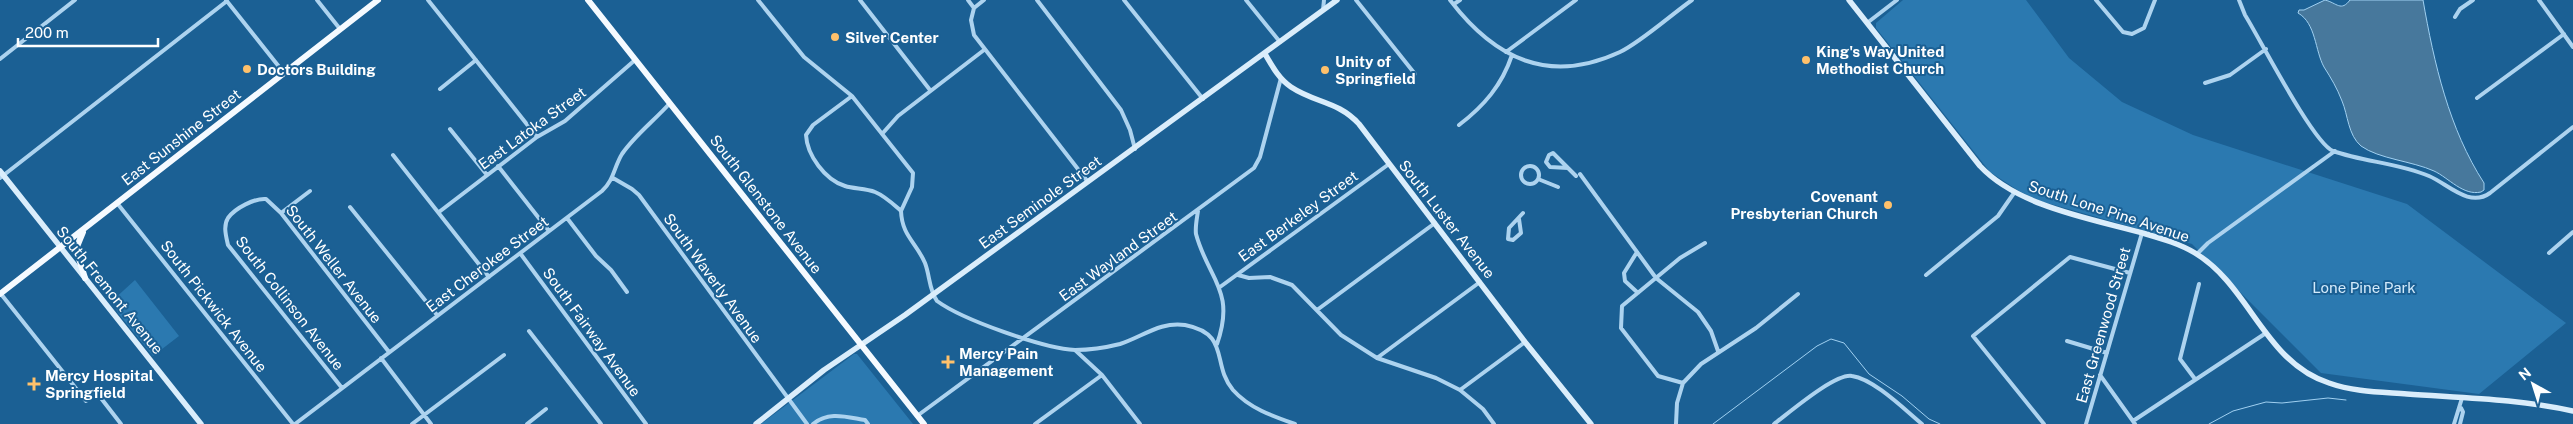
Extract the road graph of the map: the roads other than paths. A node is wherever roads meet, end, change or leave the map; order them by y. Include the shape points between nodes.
1 (75, 0) edge
2 (226, 0) edge
3 (317, 0) edge
4 (378, 0) edge
5 (428, 0) edge
6 (588, 0) edge
7 (758, 0) edge
8 (860, 0) edge
9 (968, 0) edge
10 (984, 0) edge
11 (1037, 0) edge
12 (1124, 0) edge
13 (1246, 0) edge
14 (1324, 0) edge
15 (1337, 0) edge
16 (1356, 0) edge
17 (1450, 0) edge
18 (1460, 0) edge
19 (1576, 0) edge
20 (1692, 0) edge
21 (1849, 0) edge
22 (1897, 0) edge
23 (2096, 0) edge
24 (2155, 0) edge
25 (2239, 0) edge
26 (2473, 0) edge
27 (2539, 0) edge
28 (1454, 4) junction
29 (974, 8) junction
30 (1323, 10) junction
31 (2455, 17) dead end
32 (1867, 23) junction
33 (340, 29) junction
34 (2564, 34) junction
35 (1280, 42) junction
36 (2573, 47) edge
37 (2266, 49) junction
38 (984, 50) junction
39 (1506, 52) junction
40 (1264, 54) junction
41 (1512, 55) junction
42 (0, 59) edge
43 (476, 60) junction
44 (635, 60) junction
45 (284, 73) junction
46 (1415, 74) dead end
47 (1281, 78) junction
48 (2205, 83) dead end
49 (440, 89) dead end
50 (930, 90) junction
51 (852, 96) junction
52 (2476, 98) dead end
53 (1202, 99) junction
54 (670, 103) junction
55 (1459, 125) dead end
56 (2573, 127) edge
57 (450, 129) dead end
58 (882, 134) junction
59 (537, 137) junction
60 (1134, 149) junction
61 (2335, 151) junction
62 (393, 155) dead end
63 (1389, 164) junction
64 (498, 166) junction
65 (1568, 168) junction
66 (487, 174) junction
67 (1, 175) edge
68 (613, 178) junction
69 (1538, 179) junction
70 (1088, 182) junction
71 (1558, 187) dead end
72 (310, 191) dead end
73 (2014, 193) junction
74 (117, 203) junction
75 (350, 207) dead end
76 (901, 211) junction
77 (1198, 211) junction
78 (438, 212) junction
79 (280, 213) junction
80 (1523, 213) dead end
81 (567, 218) junction
82 (1519, 219) junction
83 (1435, 223) junction
84 (87, 226) junction
85 (224, 230) joint
86 (549, 231) junction
87 (2573, 232) edge
88 (2142, 233) junction
89 (1705, 243) dead end
90 (60, 247) junction
91 (1637, 252) junction
92 (520, 253) junction
93 (2549, 253) dead end
94 (2197, 254) junction
95 (2130, 273) junction
96 (1238, 274) junction
97 (1926, 275) dead end
98 (489, 277) junction
99 (85, 278) junction
100 (1656, 278) junction
101 (1480, 282) junction
102 (2198, 284) dead end
103 (1220, 287) junction
104 (627, 292) dead end
105 (1638, 293) junction
106 (0, 294) edge
107 (1798, 294) dead end
108 (933, 295) junction
109 (1317, 310) junction
110 (437, 315) junction
111 (529, 331) dead end
112 (2266, 333) junction
113 (1024, 338) junction
114 (2067, 340) dead end
115 (1525, 342) junction
116 (1217, 344) junction
117 (860, 345) junction
118 (1075, 350) junction
119 (1718, 351) junction
120 (390, 352) junction
121 (2107, 354) junction
122 (504, 355) dead end
123 (381, 358) junction
124 (1377, 358) junction
125 (1102, 375) junction
126 (2100, 375) junction
127 (2195, 379) junction
128 (1683, 383) junction
129 (342, 388) junction
130 (1460, 390) junction
131 (788, 398) junction
132 (2462, 398) junction
133 (546, 409) dead end
134 (2573, 411) edge
135 (423, 415) junction
136 (918, 416) junction
137 (2460, 416) junction
138 (643, 420) junction
139 (866, 422) edge
140 (2134, 423) edge
141 (121, 424) edge
142 (201, 424) edge
143 (294, 424) edge
144 (412, 424) edge
145 (431, 424) edge
146 (527, 424) edge
147 (601, 424) edge
148 (637, 424) edge
149 (646, 424) edge
150 (756, 424) edge
151 (807, 424) edge
152 (813, 424) edge
153 (924, 424) edge
154 (1035, 424) edge
155 (1140, 424) edge
156 (1295, 424) edge
157 (1494, 424) edge
158 (1591, 424) edge
159 (1676, 424) edge
160 (1774, 424) edge
161 (1922, 424) edge
162 (2044, 424) edge
163 (2086, 424) edge
164 (2454, 424) edge
165 (2460, 424) edge

1 - 42 street
2 - 45 street
2 - 67 street
3 - 33 street
4 - 33 main road, East Sunshine Street
5 - 43 street
6 - 44 main road, South Glenstone Avenue
7 - 51 street via 804,57
8 - 50 street
9 - 29 street
10 - 29 street
11 - 60 street via 1121,110
12 - 53 street
13 - 35 street
14 - 30 street
15 - 30 street, East Seminole Street
16 - 46 street
17 - 28 street
18 - 28 street
19 - 39 street
20 - 41 street via 1622,51 1586,65 1545,66
21 - 32 street, South Lone Pine Avenue
22 - 32 street
23 - 24 street via 2123,32 2132,34 2144,28
25 - 37 street
26 - 31 street
27 - 34 street
28 - 39 street via 1480,34
29 - 38 street via 971,20 974,35
30 - 35 street, East Seminole Street
32 - 73 street, South Lone Pine Avenue via 1980,166
33 - 45 main road, East Sunshine Street
34 - 36 street
34 - 52 street
35 - 40 street, East Seminole Street
37 - 48 street via 2230,76
37 - 61 street via 2314,132 2323,144
38 - 50 street
38 - 70 street
39 - 41 street
40 - 47 street, South Luster Avenue
40 - 53 street, East Seminole Street
41 - 55 street via 1506,75 1491,96
43 - 49 street
43 - 59 street
44 - 54 main road, South Glenstone Avenue
44 - 59 street, East Latoka Street via 565,121
45 - 74 main road, East Sunshine Street
47 - 63 street, South Luster Avenue via 1292,88 1349,113
47 - 77 street, East Wayland Street via 1260,157 1254,168
50 - 58 street
51 - 58 street
51 - 76 street via 814,125 806,136 808,148 833,180 875,192
53 - 60 street, East Seminole Street
54 - 68 street, East Cherokee Street via 627,148 618,161
54 - 117 main road, South Glenstone Avenue
56 - 61 street via 2490,193 2478,198 2468,197 2419,172
57 - 66 street
58 - 76 street via 912,173 912,187
59 - 64 street, East Latoka Street
60 - 70 street, East Seminole Street
61 - 94 street
62 - 78 street
63 - 83 street, South Luster Avenue
63 - 96 street, East Berkeley Street
64 - 66 street, East Latoka Street
64 - 86 street
65 - 65 street via 1553,153 1549,155 1546,162 1550,166
65 - 91 street via 1578,175
66 - 78 street, East Latoka Street
67 - 90 street, South Fremont Avenue
68 - 81 street, East Cherokee Street via 602,191
68 - 131 street, South Waverly Avenue via 639,196
69 - 69 street via 1539,172 1534,167 1527,166 1522,171 1521,178 1526,183 1533,184
69 - 71 street
70 - 108 street, East Seminole Street
72 - 79 street
73 - 88 street, South Lone Pine Avenue
73 - 97 street via 1994,220
74 - 84 main road, East Sunshine Street
74 - 143 street, South Pickwick Avenue
75 - 110 street
76 - 108 street via 902,226 924,261
77 - 103 street via 1196,232
77 - 113 street, East Wayland Street
78 - 98 street
79 - 85 street, South Weller Avenue via 266,199 255,198 228,217
79 - 120 street, South Weller Avenue
80 - 82 street
81 - 86 street, East Cherokee Street
81 - 104 street
82 - 82 street via 1509,228 1508,239 1513,240 1521,233
83 - 101 street, South Luster Avenue
83 - 109 street
84 - 90 main road, East Sunshine Street
84 - 99 main road via 76,249
85 - 129 street, South Collinson Avenue via 228,245
86 - 92 street, East Cherokee Street
87 - 93 street
88 - 94 street, South Lone Pine Avenue via 2173,242
88 - 95 street, East Greenwood Street
89 - 100 street
90 - 99 street, South Fremont Avenue
90 - 106 main road, East Sunshine Street
91 - 100 street
91 - 105 street via 1624,273 1625,281
92 - 98 street, East Cherokee Street
92 - 138 street, South Fairway Avenue
94 - 112 street, South Lone Pine Avenue via 2222,276
95 - 121 street, East Greenwood Street
95 - 162 street via 2070,257 1973,336
96 - 103 street, East Berkeley Street
96 - 109 street via 1249,278 1270,277 1292,286
98 - 110 street, East Cherokee Street
99 - 142 street, South Fremont Avenue
100 - 105 street
100 - 119 street via 1698,312
101 - 115 street, South Luster Avenue
101 - 124 street
102 - 127 street via 2180,359
103 - 116 street via 1223,326
105 - 128 street via 1622,306 1621,328 1658,376
106 - 141 street via 86,401 97,393
107 - 119 street via 1756,328
108 - 113 street via 943,306
108 - 117 street, East Seminole Street
109 - 124 street via 1341,335
110 - 120 street, East Cherokee Street
111 - 147 street
112 - 127 street
112 - 132 street, South Lone Pine Avenue via 2298,367 2329,383 2361,390
113 - 118 street
113 - 136 street, East Wayland Street
114 - 121 street
115 - 130 street
115 - 158 street, South Luster Avenue
116 - 118 street via 1200,330 1184,325 1165,325 1119,344
116 - 156 street via 1222,371 1232,388 1247,403
117 - 131 street, East Seminole Street
117 - 136 main road, South Glenstone Avenue
118 - 125 street
119 - 128 street
120 - 123 street, East Cherokee Street
121 - 126 street, East Greenwood Street
122 - 135 street
123 - 129 street, East Cherokee Street
123 - 135 street
124 - 130 street via 1436,378
125 - 154 street
125 - 155 street
126 - 140 street
126 - 163 street, East Greenwood Street
127 - 140 street
128 - 159 street via 1677,403
129 - 143 street, East Cherokee Street
130 - 157 street
131 - 150 street, East Seminole Street
131 - 151 street, South Waverly Avenue
132 - 134 street, South Lone Pine Avenue
132 - 137 street
133 - 146 street
135 - 144 street
135 - 145 street
136 - 153 main road, South Glenstone Avenue
137 - 164 street
137 - 165 street
138 - 148 street
138 - 149 street, South Fairway Avenue
139 - 152 street via 836,415
160 - 161 street via 1841,377 1852,375 1892,398

